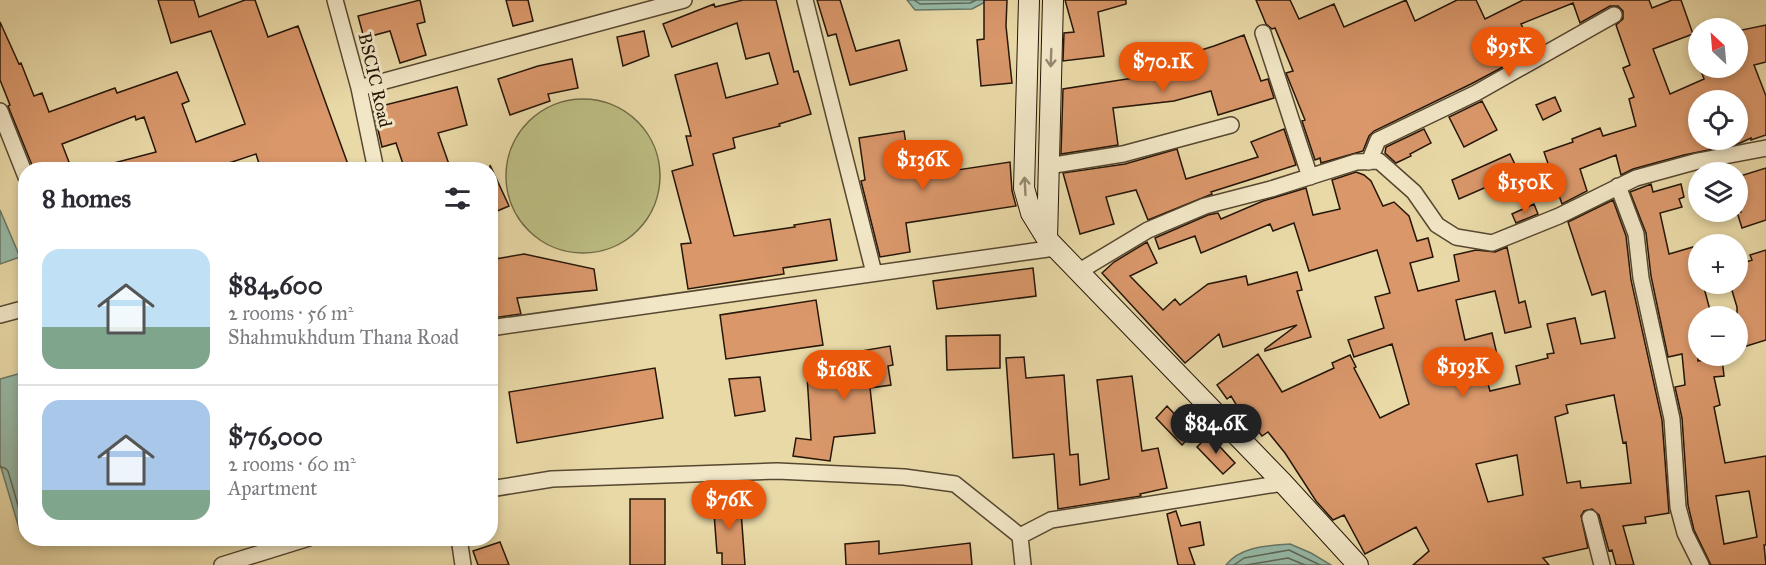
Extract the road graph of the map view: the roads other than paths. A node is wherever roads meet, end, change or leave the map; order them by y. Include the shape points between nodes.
1 (335, 0) edge
2 (684, 0) edge
3 (804, 0) edge
4 (1029, 0) edge
5 (1053, 0) edge
6 (1614, 15) dead end
7 (1263, 33) dead end
8 (359, 88) junction
9 (0, 111) edge
10 (1231, 125) dead end
11 (1766, 148) edge
12 (20, 162) edge
13 (374, 162) edge
14 (1369, 162) junction
15 (1048, 166) junction
16 (1310, 177) junction
17 (1618, 186) junction
18 (1051, 243) junction
19 (1078, 272) junction
20 (874, 273) junction
21 (18, 310) edge
22 (0, 315) edge
23 (498, 327) edge
24 (1283, 483) junction
25 (498, 488) edge
26 (1590, 518) dead end
27 (1020, 536) junction
28 (283, 546) edge
29 (460, 546) edge
30 (222, 565) edge
31 (463, 565) edge
32 (1023, 565) edge
33 (1358, 565) edge
34 (1602, 565) edge
35 (1701, 565) edge

1 - 8 street, BSCIC Road
2 - 8 street
3 - 20 street
18 -> 4 main road via 1031,213 1024,188
5 -> 15 main road
6 - 14 street via 1476,93 1378,140
7 - 16 street
8 - 13 street, BSCIC Road
9 - 12 street
10 - 15 street via 1123,154
11 - 17 street via 1698,161
14 - 16 street via 1356,162
14 - 17 street via 1380,161 1414,192 1437,225 1456,237 1492,243 1559,216
15 - 18 main road
16 - 19 street via 1205,206 1148,230
17 - 35 street via 1636,234 1641,278 1672,419 1678,507 1685,533
18 - 19 main road
18 - 20 street
19 - 24 main road
20 - 23 street
21 - 22 street
24 - 27 street via 1051,520
24 - 33 main road
25 - 27 street via 552,479 777,471 904,477 955,484
26 - 34 street
27 - 32 street
28 - 30 street
29 - 31 street

